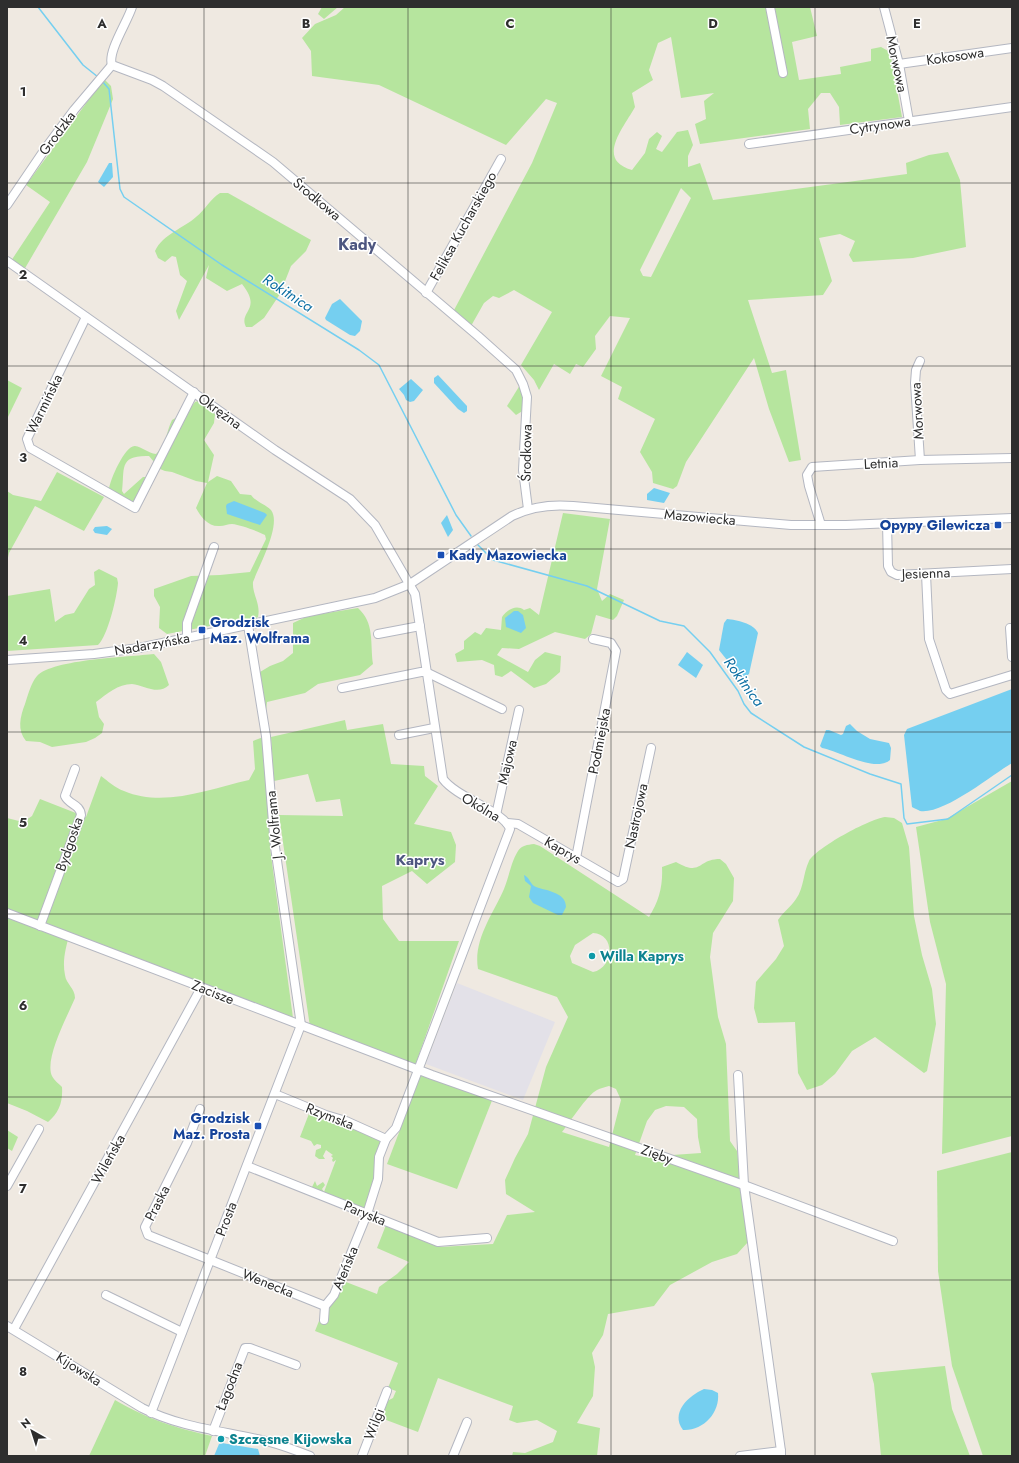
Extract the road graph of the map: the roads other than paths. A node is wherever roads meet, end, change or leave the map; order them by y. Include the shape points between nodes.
1 (132, 7) edge
2 (770, 7) edge
3 (884, 7) edge
4 (1012, 48) edge
5 (899, 64) junction
6 (112, 65) junction
7 (783, 73) dead end
8 (1012, 106) edge
9 (909, 121) junction
10 (749, 144) dead end
11 (501, 159) dead end
12 (7, 205) edge
13 (7, 261) edge
14 (426, 293) junction
15 (86, 317) junction
16 (920, 362) dead end
17 (194, 392) junction
18 (1012, 458) edge
19 (920, 460) junction
20 (528, 509) junction
21 (1012, 518) edge
22 (887, 523) junction
23 (821, 525) junction
24 (214, 547) dead end
25 (1012, 569) edge
26 (926, 574) junction
27 (410, 584) junction
28 (248, 625) junction
29 (420, 626) junction
30 (1010, 628) dead end
31 (378, 634) dead end
32 (187, 638) junction
33 (593, 639) dead end
34 (1012, 657) edge
35 (7, 660) edge
36 (426, 672) junction
37 (1012, 676) edge
38 (342, 688) dead end
39 (502, 709) dead end
40 (519, 710) dead end
41 (434, 728) junction
42 (399, 735) dead end
43 (651, 748) dead end
44 (74, 769) dead end
45 (496, 815) junction
46 (507, 823) junction
47 (576, 858) junction
48 (618, 882) joint
49 (7, 913) edge
50 (40, 926) junction
51 (201, 988) junction
52 (301, 1025) junction
53 (419, 1070) junction
54 (738, 1075) dead end
55 (275, 1094) junction
56 (200, 1109) dead end
57 (39, 1129) dead end
58 (386, 1139) junction
59 (247, 1166) junction
60 (744, 1185) junction
61 (7, 1186) edge
62 (367, 1214) junction
63 (487, 1238) dead end
64 (893, 1241) dead end
65 (210, 1261) junction
66 (106, 1295) dead end
67 (325, 1306) junction
68 (324, 1320) dead end
69 (10, 1328) edge
70 (182, 1332) junction
71 (296, 1365) dead end
72 (386, 1391) dead end
73 (151, 1413) junction
74 (467, 1422) dead end
75 (212, 1430) junction
76 (781, 1453) edge
77 (310, 1456) edge
78 (362, 1456) edge
79 (453, 1456) edge
80 (740, 1456) edge

1 - 6 street via 115,46
2 - 7 street
3 - 5 street, Morwowa
4 - 5 street, Kokosowa
5 - 9 street, Morwowa
6 - 12 street, Grodzka via 49,143
6 - 14 street, Środkowa via 162,86 273,162
8 - 9 street, Cytrynowa
9 - 10 street, Cytrynowa
11 - 14 street, Feliksa Kucharskiego
13 - 15 street, Okrężna
14 - 20 street, Środkowa via 516,370 523,384 527,397 523,470
15 - 17 street, Okrężna
15 - 17 street, Warmińska via 27,439 30,448 134,508
16 - 19 street, Morwowa via 916,370 915,383
17 - 27 street, Okrężna via 274,450 350,499 375,525
18 - 19 street, Letnia
19 - 23 street, Letnia via 812,467 807,475
20 - 23 street, Mazowiecka via 564,505 780,524
20 - 27 street, Mazowiecka via 500,524
21 - 22 street, Mazowiecka
22 - 23 street, Mazowiecka
22 - 26 street, Jesienna via 888,566 891,572 897,575
24 - 32 street via 187,623
25 - 26 street, Jesienna
26 - 37 street via 929,639 946,690 950,694
27 - 28 street, Nadarzyńska via 375,598
27 - 29 street, Okólna via 415,594
28 - 32 street, Nadarzyńska
28 - 52 street, J. Wolframa via 266,736 276,847
29 - 31 street
29 - 36 street, Okólna
30 - 34 street
32 - 35 street, Nadarzyńska via 116,652
33 - 47 street, Podmiejska via 611,643 616,650
36 - 38 street
36 - 39 street
36 - 41 street, Okólna
40 - 45 street, Majowa
41 - 42 street
41 - 45 street, Okólna via 443,779 456,792
43 - 48 street, Nastrojowa via 623,879
44 - 50 street, Bydgoska via 66,796 68,801 78,807 81,815
45 - 46 street, Okólna
46 - 47 street, Kaprys via 518,824
46 - 53 street, Okólna via 509,832
47 - 48 street, Kaprys
49 - 50 street, Zacisze
50 - 51 street, Zacisze
51 - 52 street, Zacisze
51 - 69 street, Wileńska
52 - 53 street, Zacisze
52 - 55 street, Prosta
53 - 58 street, Okólna via 396,1128
53 - 60 street, Zięby
54 - 60 street
55 - 58 street, Rzymska
55 - 59 street, Prosta
56 - 65 street, Praska via 187,1143 145,1227 148,1236
57 - 61 street
58 - 62 street, Ateńska via 379,1157 378,1179
59 - 62 street, Paryska
59 - 65 street, Prosta
60 - 64 street, Zięby
60 - 76 street
62 - 63 street, Paryska via 438,1242
62 - 67 street, Ateńska via 334,1295
65 - 67 street, Wenecka
65 - 70 street, Prosta
66 - 70 street
67 - 68 street, Ateńska
69 - 73 street, Kijowska
70 - 73 street, Prosta
71 - 75 street, Łagodna via 245,1348
72 - 78 street, Wilgi
73 - 75 street, Łagodna
74 - 79 street
75 - 77 street, Łagodna via 266,1441
76 - 80 street

